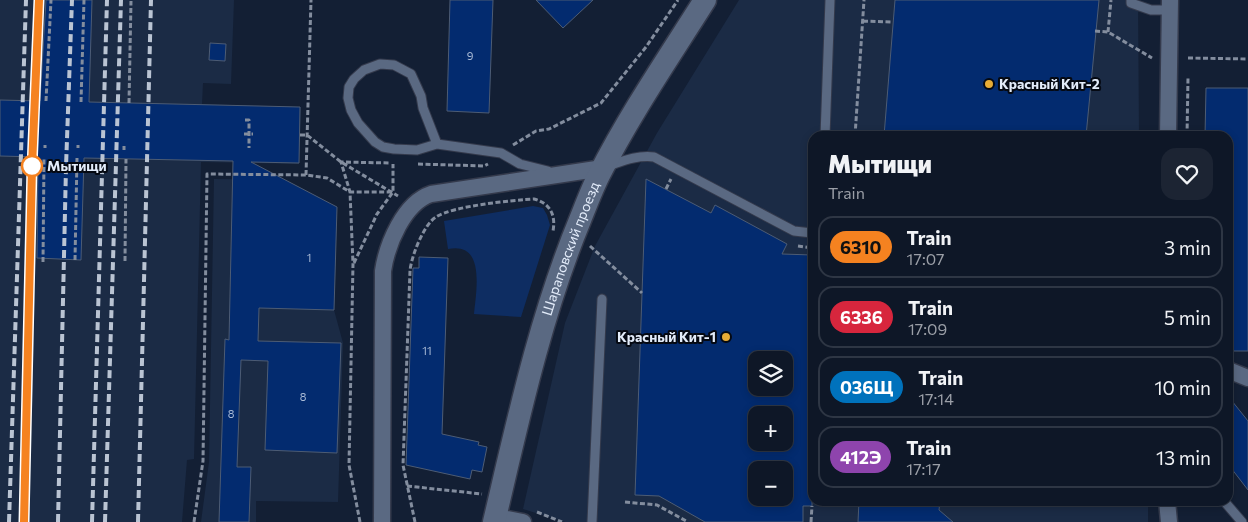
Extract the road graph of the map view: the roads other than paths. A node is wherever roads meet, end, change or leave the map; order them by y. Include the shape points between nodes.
1 (705, 0) edge
2 (830, 0) edge
3 (1131, 0) edge
4 (1170, 5) edge
5 (825, 131) edge
6 (1168, 131) edge
7 (437, 144) junction
8 (603, 168) junction
9 (571, 173) junction
10 (808, 232) edge
11 (602, 299) dead end
12 (1233, 372) edge
13 (1248, 378) edge
14 (1167, 506) edge
15 (1228, 506) edge
16 (529, 517) edge
17 (495, 519) edge
18 (382, 522) edge
19 (592, 522) edge
20 (1169, 522) edge
21 (1242, 522) edge

1 - 8 main road, Шараповский проезд via 621,133
2 - 5 lane
3 - 4 lane via 1151,10
4 - 6 street
7 - 7 lane via 411,74 394,64 380,64 364,70 354,79 349,87 351,110 375,142 383,147 417,150
7 - 9 lane via 501,153 531,168
8 - 9 street
8 - 10 lane via 643,155 654,157 794,232
8 - 17 main road, Шараповский проезд via 569,247 552,299 518,415
9 - 18 street via 442,191 419,199 407,211 391,244 383,271
11 - 19 lane
12 - 13 street
14 - 20 street
15 - 21 lane
16 - 17 street

